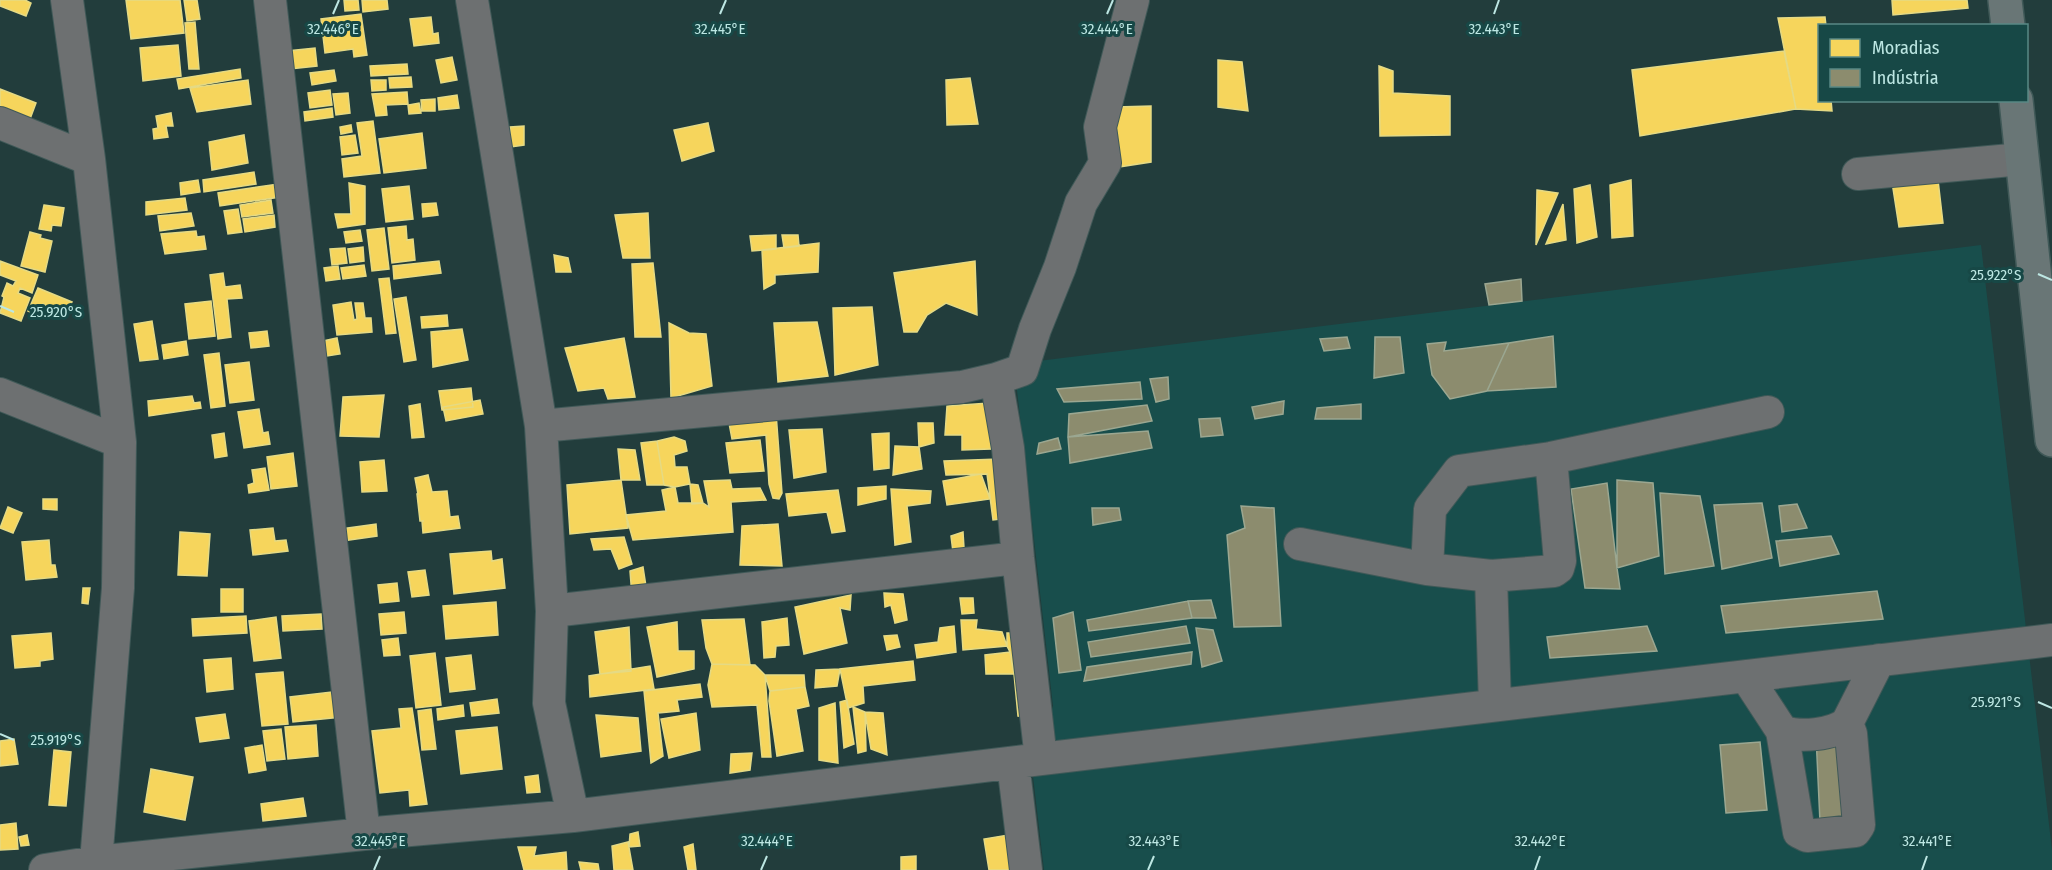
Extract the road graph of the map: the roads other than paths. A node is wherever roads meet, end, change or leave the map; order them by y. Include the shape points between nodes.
1 (67, 0) edge
2 (270, 0) edge
3 (472, 0) edge
4 (1133, 0) edge
5 (2005, 0) edge
6 (2008, 24) edge
7 (2016, 102) edge
8 (0, 123) edge
9 (88, 159) junction
10 (2022, 159) junction
11 (1858, 174) dead end
12 (996, 380) junction
13 (0, 394) edge
14 (1768, 412) dead end
15 (542, 426) junction
16 (2052, 440) edge
17 (120, 442) junction
18 (1551, 458) junction
19 (1300, 544) dead end
20 (1018, 558) junction
21 (1427, 569) junction
22 (1491, 576) junction
23 (552, 611) junction
24 (2052, 640) edge
25 (1880, 660) junction
26 (1746, 676) junction
27 (1495, 705) junction
28 (1847, 723) junction
29 (1782, 731) junction
30 (1027, 761) junction
31 (573, 816) junction
32 (364, 834) junction
33 (96, 862) junction
34 (45, 870) edge
35 (1026, 870) edge

1 - 9 street
2 - 32 street
3 - 15 street
4 - 12 street via 1100,127 1105,163 1081,202 1022,370
5 - 6 highway
7 - 10 highway
8 - 9 street
9 - 17 street
10 - 11 street
10 - 16 highway
12 - 15 street via 962,387
12 - 20 street via 1008,448
13 - 17 street
14 - 18 street
15 - 23 street
17 - 33 street via 118,588
18 - 21 street via 1459,471 1430,509
18 - 22 street via 1558,568
19 - 21 street
20 - 23 street
20 - 30 street
21 - 22 street
22 - 27 street
23 - 31 street via 549,703
24 - 25 street
25 - 26 street
25 - 28 street
26 - 27 street
26 - 29 street
27 - 30 street
28 - 29 street via 1816,735
28 - 29 street via 1859,825 1855,831 1807,836 1799,832
30 - 31 street
30 - 35 street
31 - 32 street
32 - 33 street
33 - 34 street

